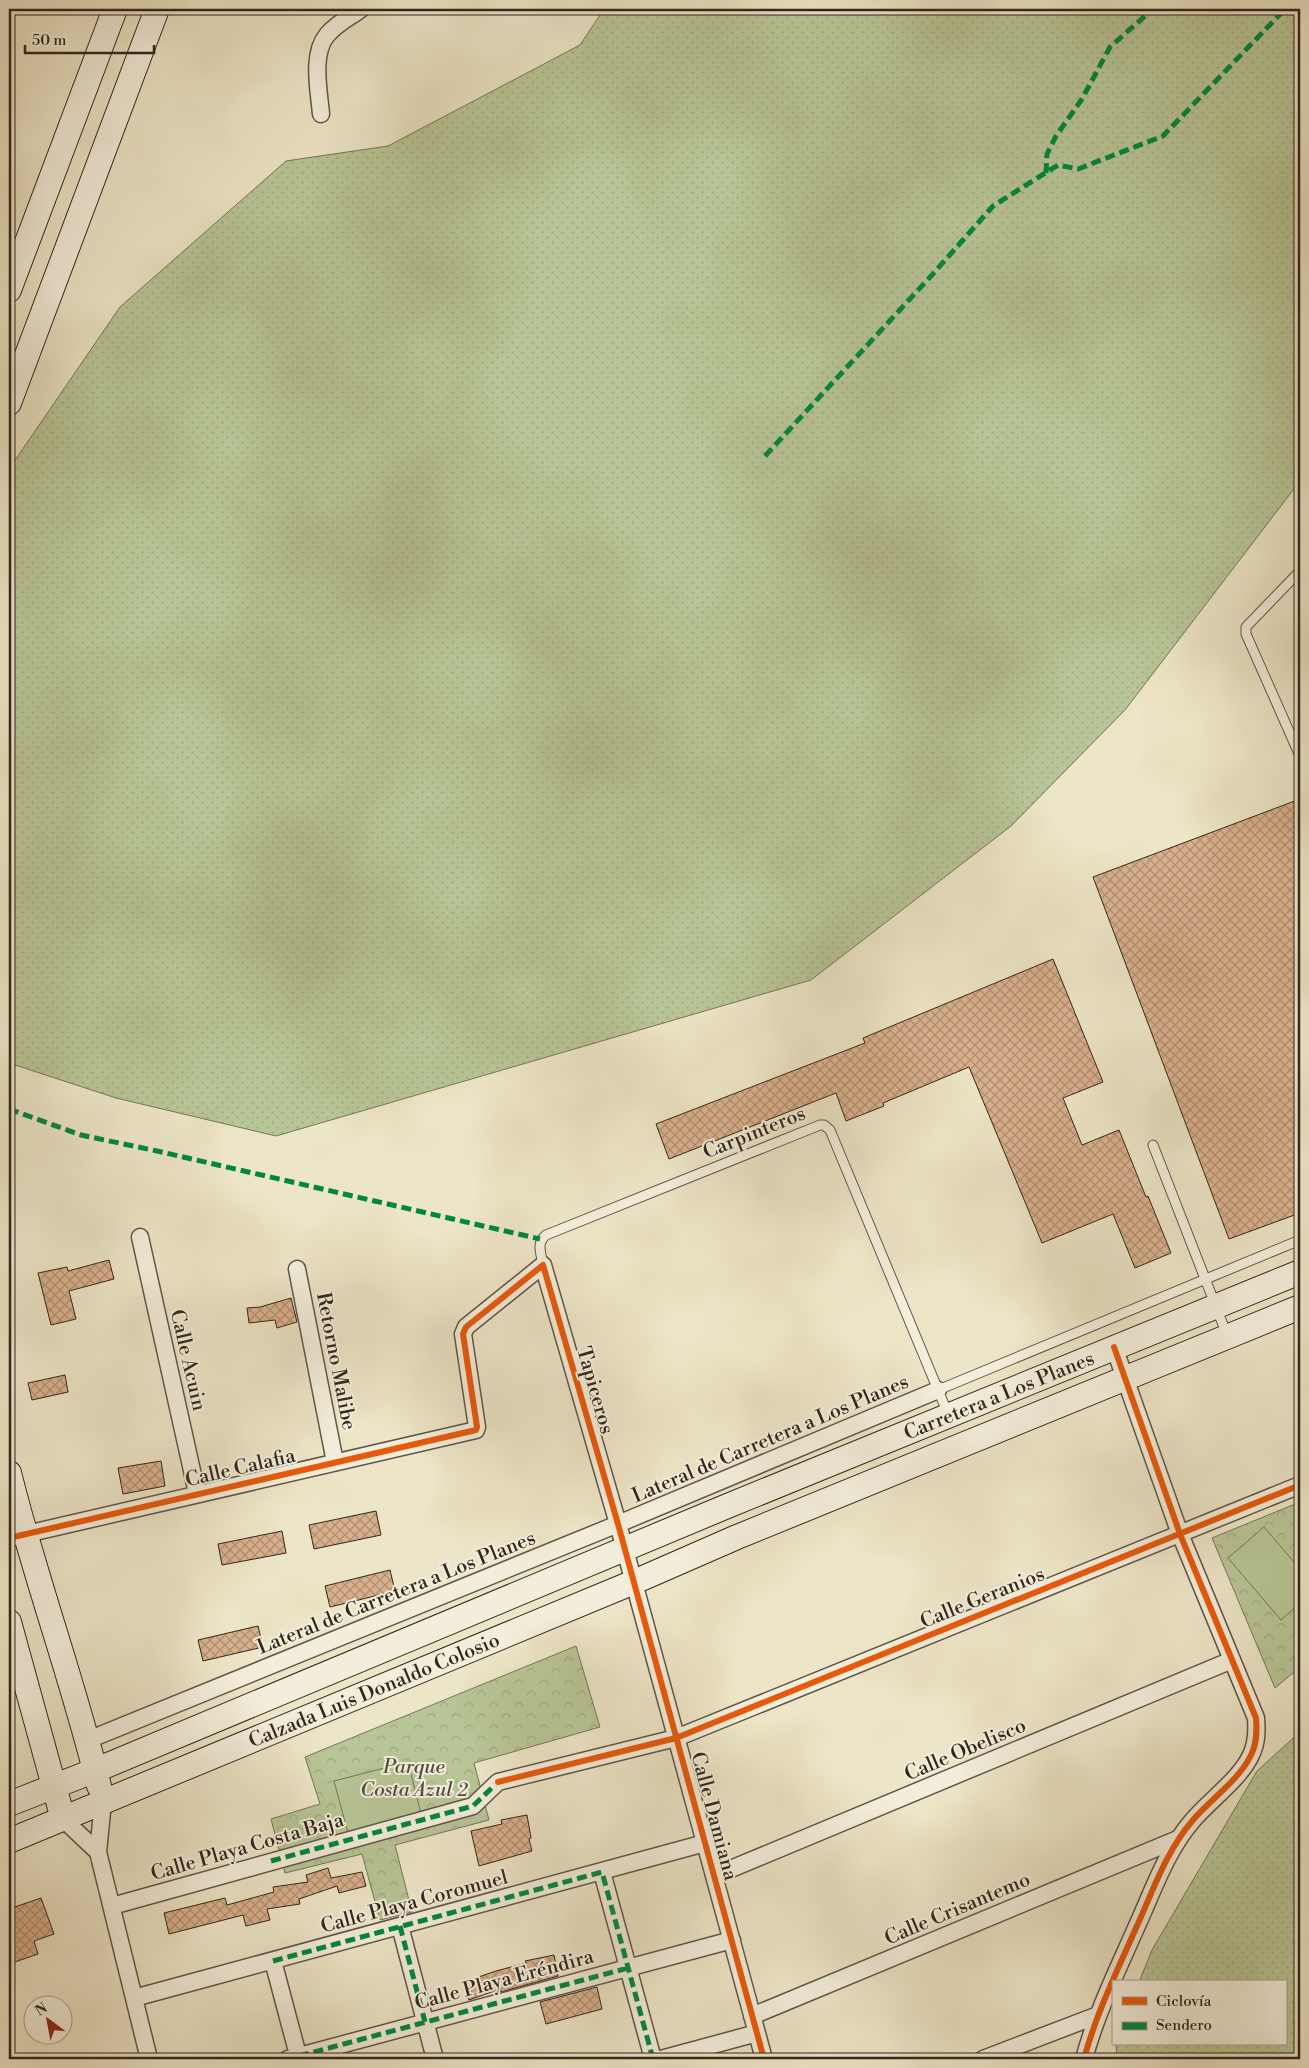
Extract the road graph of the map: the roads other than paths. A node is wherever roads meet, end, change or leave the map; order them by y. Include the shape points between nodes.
1 (115, 9) edge
2 (157, 9) edge
3 (361, 9) edge
4 (320, 114) dead end
5 (10, 284) edge
6 (9, 403) edge
7 (1300, 571) edge
8 (1300, 756) edge
9 (1153, 1145) dead end
10 (140, 1237) dead end
11 (1300, 1240) edge
12 (542, 1265) junction
13 (298, 1269) dead end
14 (1300, 1272) edge
15 (1206, 1280) junction
16 (1216, 1306) junction
17 (1300, 1307) edge
18 (1228, 1337) junction
19 (1114, 1347) junction
20 (1125, 1379) junction
21 (938, 1390) junction
22 (948, 1415) junction
23 (335, 1462) junction
24 (9, 1473) edge
25 (1300, 1485) edge
26 (197, 1493) junction
27 (725, 1507) joint
28 (618, 1524) junction
29 (1180, 1534) junction
30 (16, 1536) edge
31 (737, 1537) joint
32 (624, 1549) junction
33 (634, 1582) junction
34 (9, 1622) edge
35 (1232, 1660) junction
36 (676, 1738) junction
37 (88, 1740) junction
38 (96, 1770) junction
39 (53, 1786) junction
40 (103, 1802) junction
41 (9, 1804) edge
42 (62, 1819) junction
43 (1178, 1839) junction
44 (9, 1841) edge
45 (705, 1843) junction
46 (98, 1852) junction
47 (602, 1872) junction
48 (714, 1876) junction
49 (112, 1906) junction
50 (400, 1926) junction
51 (732, 1940) junction
52 (273, 1961) junction
53 (628, 1968) junction
54 (1114, 1980) edge
55 (1112, 1983) edge
56 (134, 1998) junction
57 (1098, 2015) junction
58 (752, 2016) junction
59 (425, 2022) junction
60 (757, 2033) junction
61 (295, 2058) edge
62 (149, 2059) edge
63 (435, 2059) edge
64 (653, 2059) edge
65 (661, 2059) edge
66 (764, 2059) edge
67 (983, 2059) edge
68 (1084, 2059) edge

1 - 5 main road
2 - 6 main road
3 - 4 street via 334,27 321,44 318,55
7 - 8 lane via 1246,627 1246,634
9 - 15 lane
10 - 26 street, Calle Acuin
11 - 15 lane, Lateral de Carretera a Los Planes
12 - 21 lane, Carpinteros via 539,1244 546,1235 824,1125 830,1130
12 - 23 street, Calle Calafia via 466,1327 463,1334 477,1427 474,1431
12 - 28 street, Tapiceros
13 - 23 street, Retorno Malibe
14 - 16 main road, Carretera a Los Planes
15 - 16 lane
15 - 21 lane, Lateral de Carretera a Los Planes
16 - 18 lane
16 - 19 main road, Carretera a Los Planes
17 - 18 main road, Carretera a Los Planes
18 - 20 main road, Carretera a Los Planes
19 - 20 street
19 - 22 main road, Carretera a Los Planes
20 - 29 street
20 - 31 main road, Carretera a Los Planes
21 - 22 lane, Carpinteros
21 - 28 street, Lateral de Carretera a Los Planes
22 - 27 main road, Carretera a Los Planes
23 - 26 street, Calle Calafia
24 - 30 main road
25 - 29 street, Calle Geranios
26 - 30 street, Calle Calafia
27 - 32 main road, Calzada Luis Donaldo Colosio
28 - 32 street, Calle Damiana
28 - 37 street, Lateral de Carretera a Los Planes
29 - 35 street
29 - 36 street, Calle Geranios
30 - 37 main road
31 - 33 main road, Calzada Luis Donaldo Colosio
32 - 33 street, Calle Damiana
32 - 38 main road, Calzada Luis Donaldo Colosio
33 - 36 street, Calle Damiana
33 - 40 main road, Calzada Luis Donaldo Colosio
34 - 39 main road
35 - 43 street via 1256,1718 1258,1734 1251,1756
35 - 48 street, Calle Obelisco
36 - 45 street, Calle Damiana
36 - 49 street, Calle Playa Costa Baja via 498,1782 473,1806
37 - 38 main road
38 - 39 main road, Calzada Luis Donaldo Colosio
38 - 40 main road
39 - 41 main road, Calzada Luis Donaldo Colosio
39 - 42 main road
40 - 42 main road, Calzada Luis Donaldo Colosio
40 - 46 street
42 - 44 main road, Calzada Luis Donaldo Colosio
42 - 46 street
43 - 54 street
43 - 58 street, Calle Crisantemo
45 - 47 street, Calle Playa Coromuel
45 - 48 street, Calle Damiana
46 - 49 street
47 - 50 street, Calle Playa Coromuel
47 - 53 street
48 - 51 street, Calle Damiana
49 - 56 street
50 - 52 street, Calle Playa Coromuel
50 - 59 street
51 - 53 street, Calle Playa Eréndira
51 - 58 street, Calle Damiana
52 - 56 street, Calle Playa Coromuel
52 - 61 street
53 - 59 street, Calle Playa Eréndira
53 - 64 street
55 - 57 street
56 - 62 street
57 - 67 street
57 - 68 street
58 - 60 street, Calle Damiana
59 - 61 street, Calle Playa Eréndira
59 - 63 street
60 - 65 street
60 - 66 street, Calle Damiana

